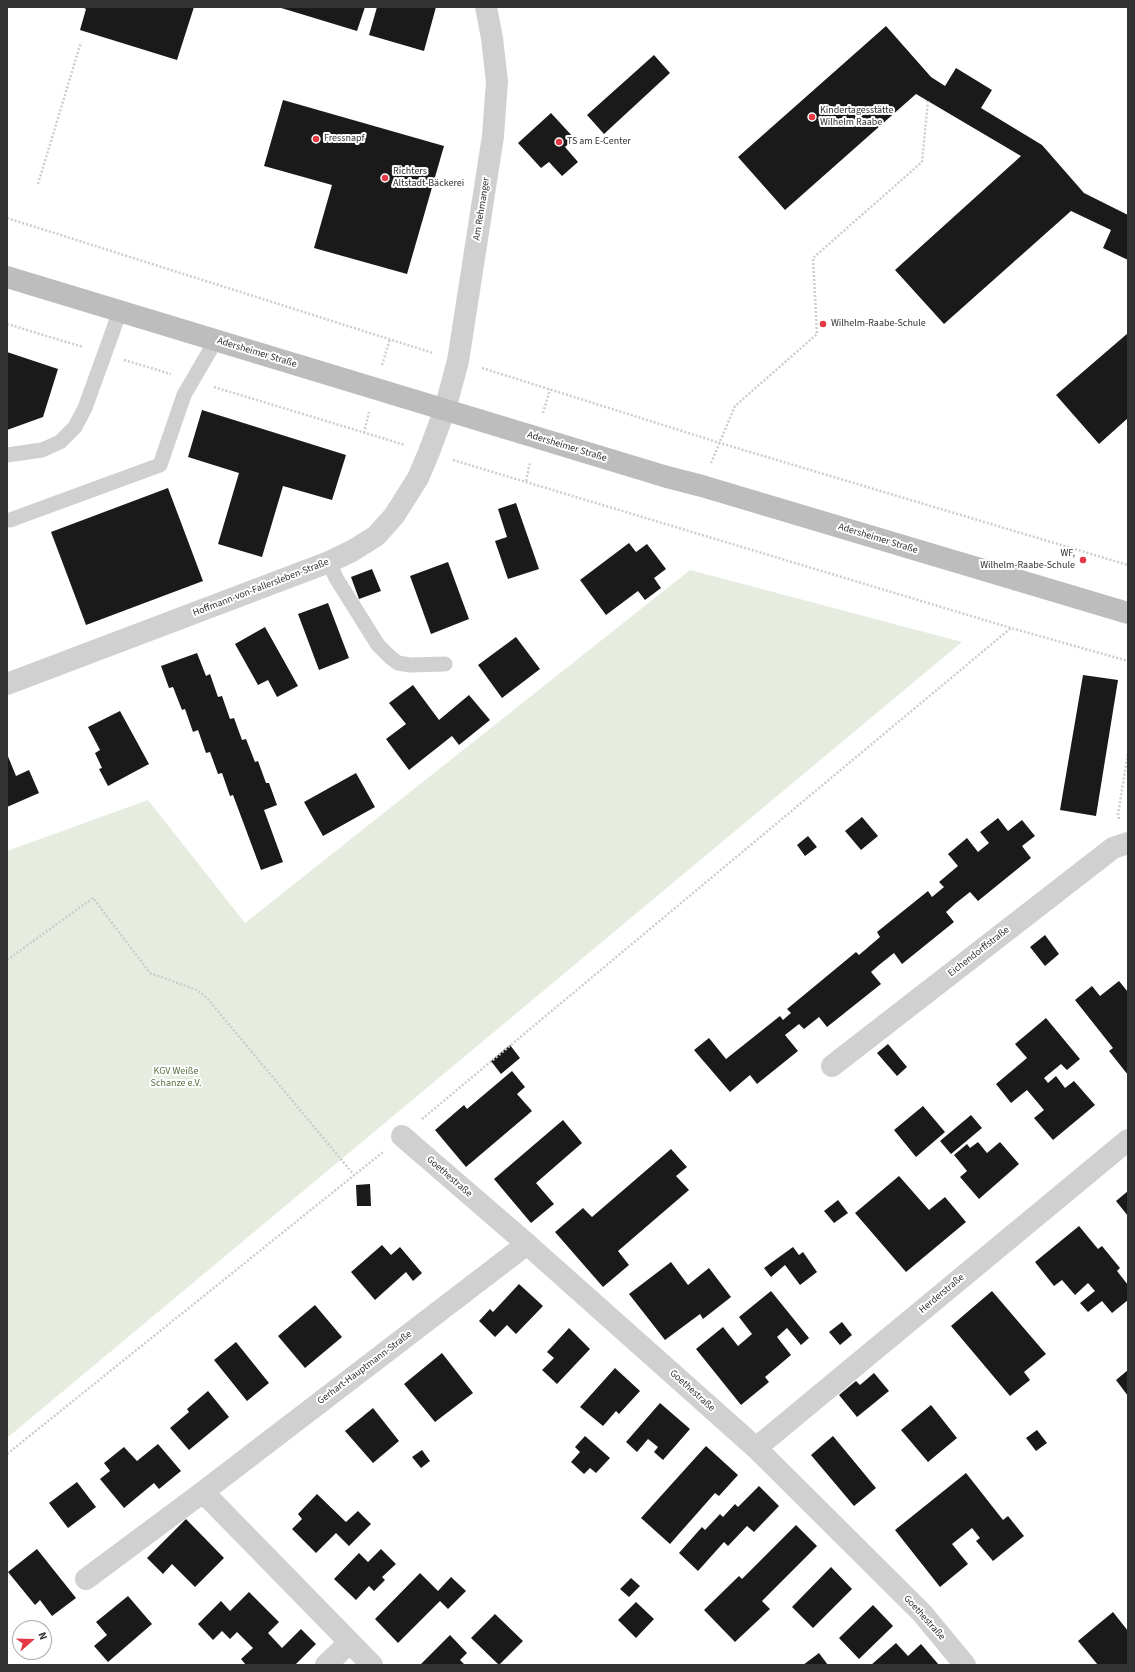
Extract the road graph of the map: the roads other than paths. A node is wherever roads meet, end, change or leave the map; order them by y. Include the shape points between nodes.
1 (486, 7) edge
2 (7, 277) edge
3 (120, 311) junction
4 (216, 340) junction
5 (445, 409) junction
6 (7, 455) edge
7 (10, 520) dead end
8 (329, 562) junction
9 (1128, 613) edge
10 (444, 664) dead end
11 (7, 684) edge
12 (1127, 843) edge
13 (832, 1066) dead end
14 (402, 1136) road end
15 (1128, 1140) edge
16 (527, 1244) junction
17 (756, 1448) junction
18 (203, 1492) junction
19 (86, 1579) dead end
20 (348, 1643) junction
21 (326, 1665) edge
22 (372, 1665) edge
23 (965, 1665) edge

1 - 5 street, Am Rehmanger via 497,82 493,136 458,361
2 - 3 main road, Adersheimer Straße
3 - 4 main road, Adersheimer Straße
3 - 6 lane via 85,408 75,427 60,442 42,450
4 - 5 main road, Adersheimer Straße
4 - 7 lane via 184,396 160,465
5 - 8 street, Hoffmann-von-Fallersleben-Straße via 418,478 394,516 376,536
5 - 9 main road, Adersheimer Straße via 667,478 702,486
8 - 10 lane via 336,578 378,646 390,657 398,663 410,665
8 - 11 street, Hoffmann-von-Fallersleben-Straße
12 - 13 street, Eichendorffstraße via 1113,848
14 - 16 street, Goethestraße
15 - 17 street, Herderstraße
16 - 17 street, Goethestraße
16 - 18 street, Gerhart-Hauptmann-Straße
17 - 23 street, Goethestraße via 922,1613
18 - 19 street, Gerhart-Hauptmann-Straße
18 - 20 street
20 - 21 street
20 - 22 street

